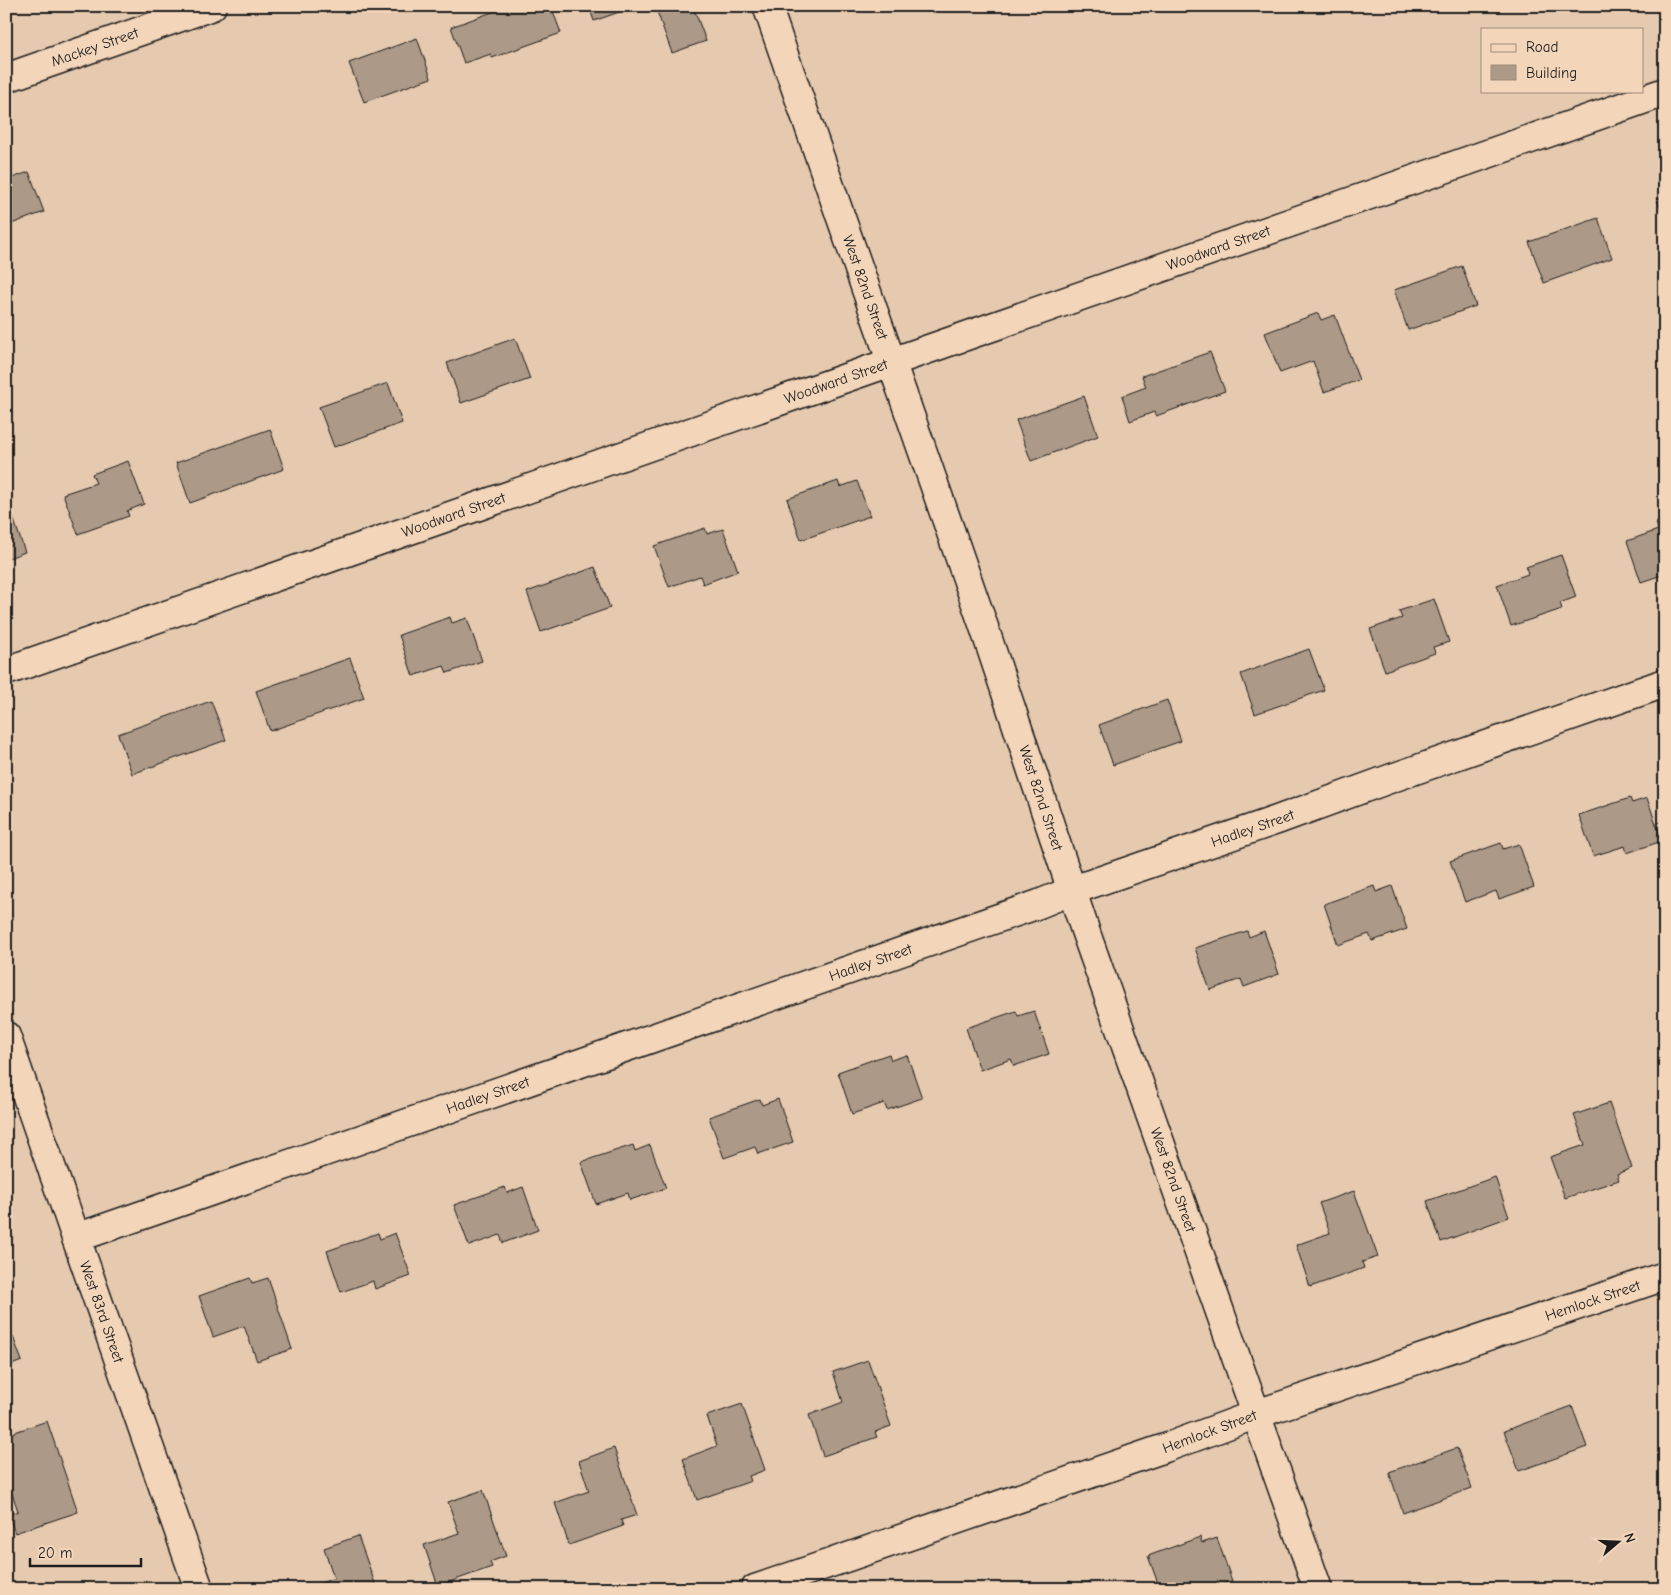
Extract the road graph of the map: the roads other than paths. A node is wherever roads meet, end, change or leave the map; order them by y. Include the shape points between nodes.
1 (212, 6) edge
2 (767, 6) edge
3 (6, 78) edge
4 (1665, 92) edge
5 (892, 362) junction
6 (6, 671) edge
7 (1665, 683) edge
8 (1073, 890) junction
9 (6, 1036) edge
10 (76, 1238) junction
11 (1665, 1276) edge
12 (1256, 1414) junction
13 (200, 1589) edge
14 (755, 1589) edge
15 (1318, 1589) edge

1 - 3 street, Mackey Street
2 - 5 street, West 82nd Street
4 - 5 street, Woodward Street
5 - 6 street, Woodward Street
5 - 8 street, West 82nd Street
7 - 8 street, Hadley Street
8 - 10 street, Hadley Street
8 - 12 street, West 82nd Street
9 - 10 street, West 83rd Street
10 - 13 street, West 83rd Street
11 - 12 street, Hemlock Street
12 - 14 street, Hemlock Street
12 - 15 street, West 82nd Street

